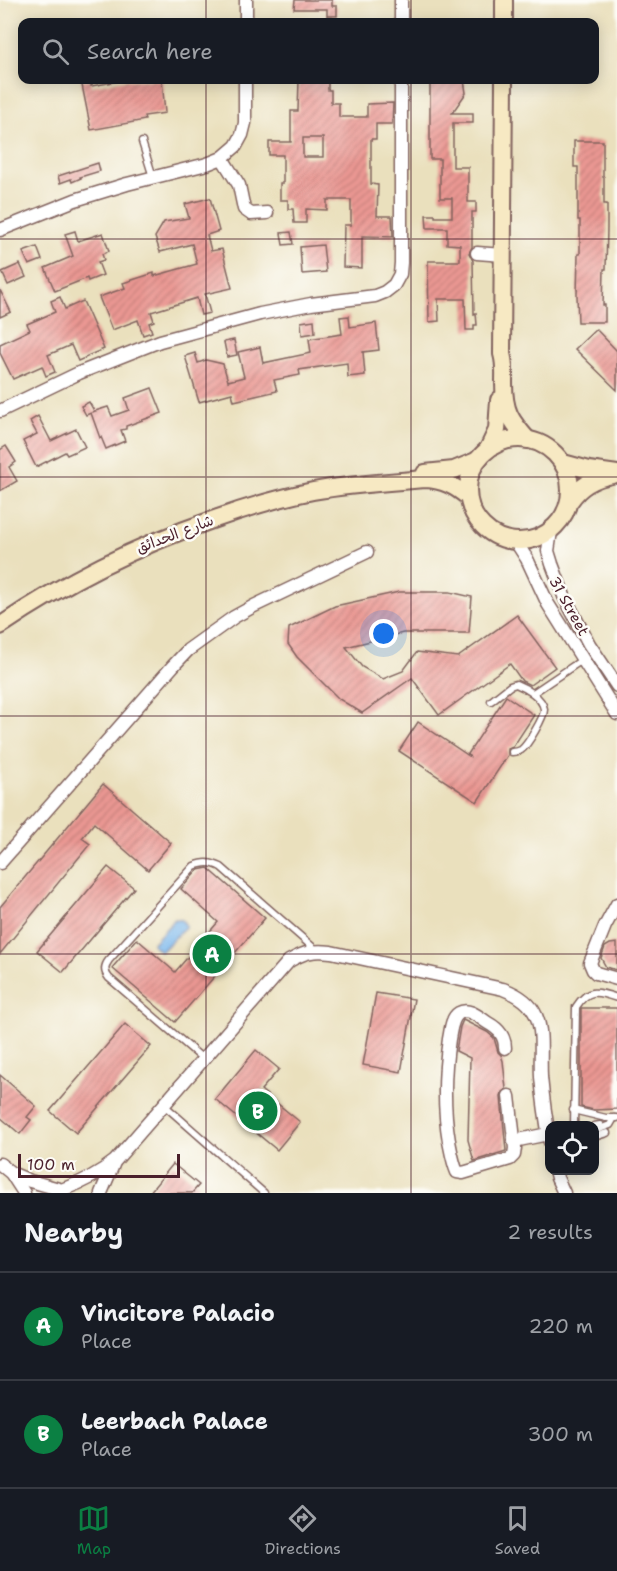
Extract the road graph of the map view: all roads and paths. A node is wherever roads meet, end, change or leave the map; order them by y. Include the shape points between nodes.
1 (246, 0) edge
2 (401, 0) edge
3 (504, 0) edge
4 (246, 18) edge
5 (401, 18) edge
6 (504, 18) edge
7 (245, 84) edge
8 (401, 84) edge
9 (504, 84) edge
10 (142, 142) dead end
11 (222, 158) junction
12 (153, 178) junction
13 (267, 213) dead end
14 (0, 230) edge
15 (477, 252) dead end
16 (503, 255) junction
17 (502, 354) junction
18 (0, 411) edge
19 (528, 440) junction
20 (482, 455) junction
21 (563, 463) junction
22 (616, 474) edge
23 (366, 483) junction
24 (468, 497) junction
25 (570, 501) junction
26 (550, 531) junction
27 (516, 542) junction
28 (368, 552) dead end
29 (0, 626) edge
30 (582, 660) junction
31 (617, 686) edge
32 (533, 693) junction
33 (491, 701) dead end
34 (617, 714) edge
35 (512, 752) dead end
36 (0, 863) edge
37 (617, 904) edge
38 (316, 951) junction
39 (617, 979) edge
40 (617, 998) edge
41 (505, 1048) dead end
42 (203, 1060) junction
43 (509, 1096) dead end
44 (164, 1105) junction
45 (573, 1110) junction
46 (616, 1118) edge
47 (547, 1121) edge
48 (573, 1121) edge
49 (599, 1129) edge
50 (607, 1133) dead end
51 (599, 1135) edge
52 (545, 1138) edge
53 (514, 1141) junction
54 (115, 1161) junction
55 (0, 1164) edge
56 (10, 1173) junction
57 (556, 1175) edge
58 (57, 1190) edge
59 (24, 1193) edge
60 (79, 1193) edge
61 (101, 1193) edge
62 (264, 1193) edge
63 (563, 1193) edge

1 - 4 street
2 - 5 street
3 - 6 street
7 - 11 street via 242,135
8 - 18 street via 401,263 400,274 386,292 260,314 160,341 78,373
9 - 16 street
10 - 12 lane
11 - 12 street
11 - 13 street via 239,185 244,209
12 - 14 street via 75,200
15 - 16 street
16 - 17 street
17 - 19 street via 508,411
17 - 20 street via 498,424 495,437
19 - 20 street via 495,444
19 - 21 street via 547,447
20 - 23 street via 447,471 380,477
20 - 24 street via 469,478
21 - 22 street
21 - 25 street via 570,482
22 - 25 street via 586,484
23 - 24 street via 437,480
23 - 29 street, شارع الحدائق via 274,500 183,530 102,565
24 - 27 street via 481,525 497,537
25 - 26 street via 562,519
26 - 27 street via 532,540
26 - 31 street, 31 Street via 548,551 564,596
27 - 30 street, 31 Street
28 - 36 street via 244,611 188,650
30 - 32 lane
30 - 34 street, 31 Street
32 - 33 lane via 513,684
32 - 35 lane via 542,702 544,714 522,749
37 - 39 street via 590,963 596,973
38 - 42 street via 289,962
38 - 42 lane via 221,867 213,863 194,866 105,969 110,978
38 - 47 street via 503,989 527,1002 540,1025
40 - 45 lane via 590,993 576,1007
41 - 53 street via 503,1036 494,1026 471,1012 455,1017 445,1074 446,1125 459,1173 510,1158 515,1153
42 - 44 street
43 - 53 street
44 - 54 street
44 - 62 lane
45 - 46 lane
45 - 48 lane
46 - 49 lane
50 - 51 lane
52 - 53 street
54 - 58 street via 91,1178
54 - 61 street
55 - 56 street
56 - 58 street
56 - 59 street
57 - 63 street
58 - 60 street

